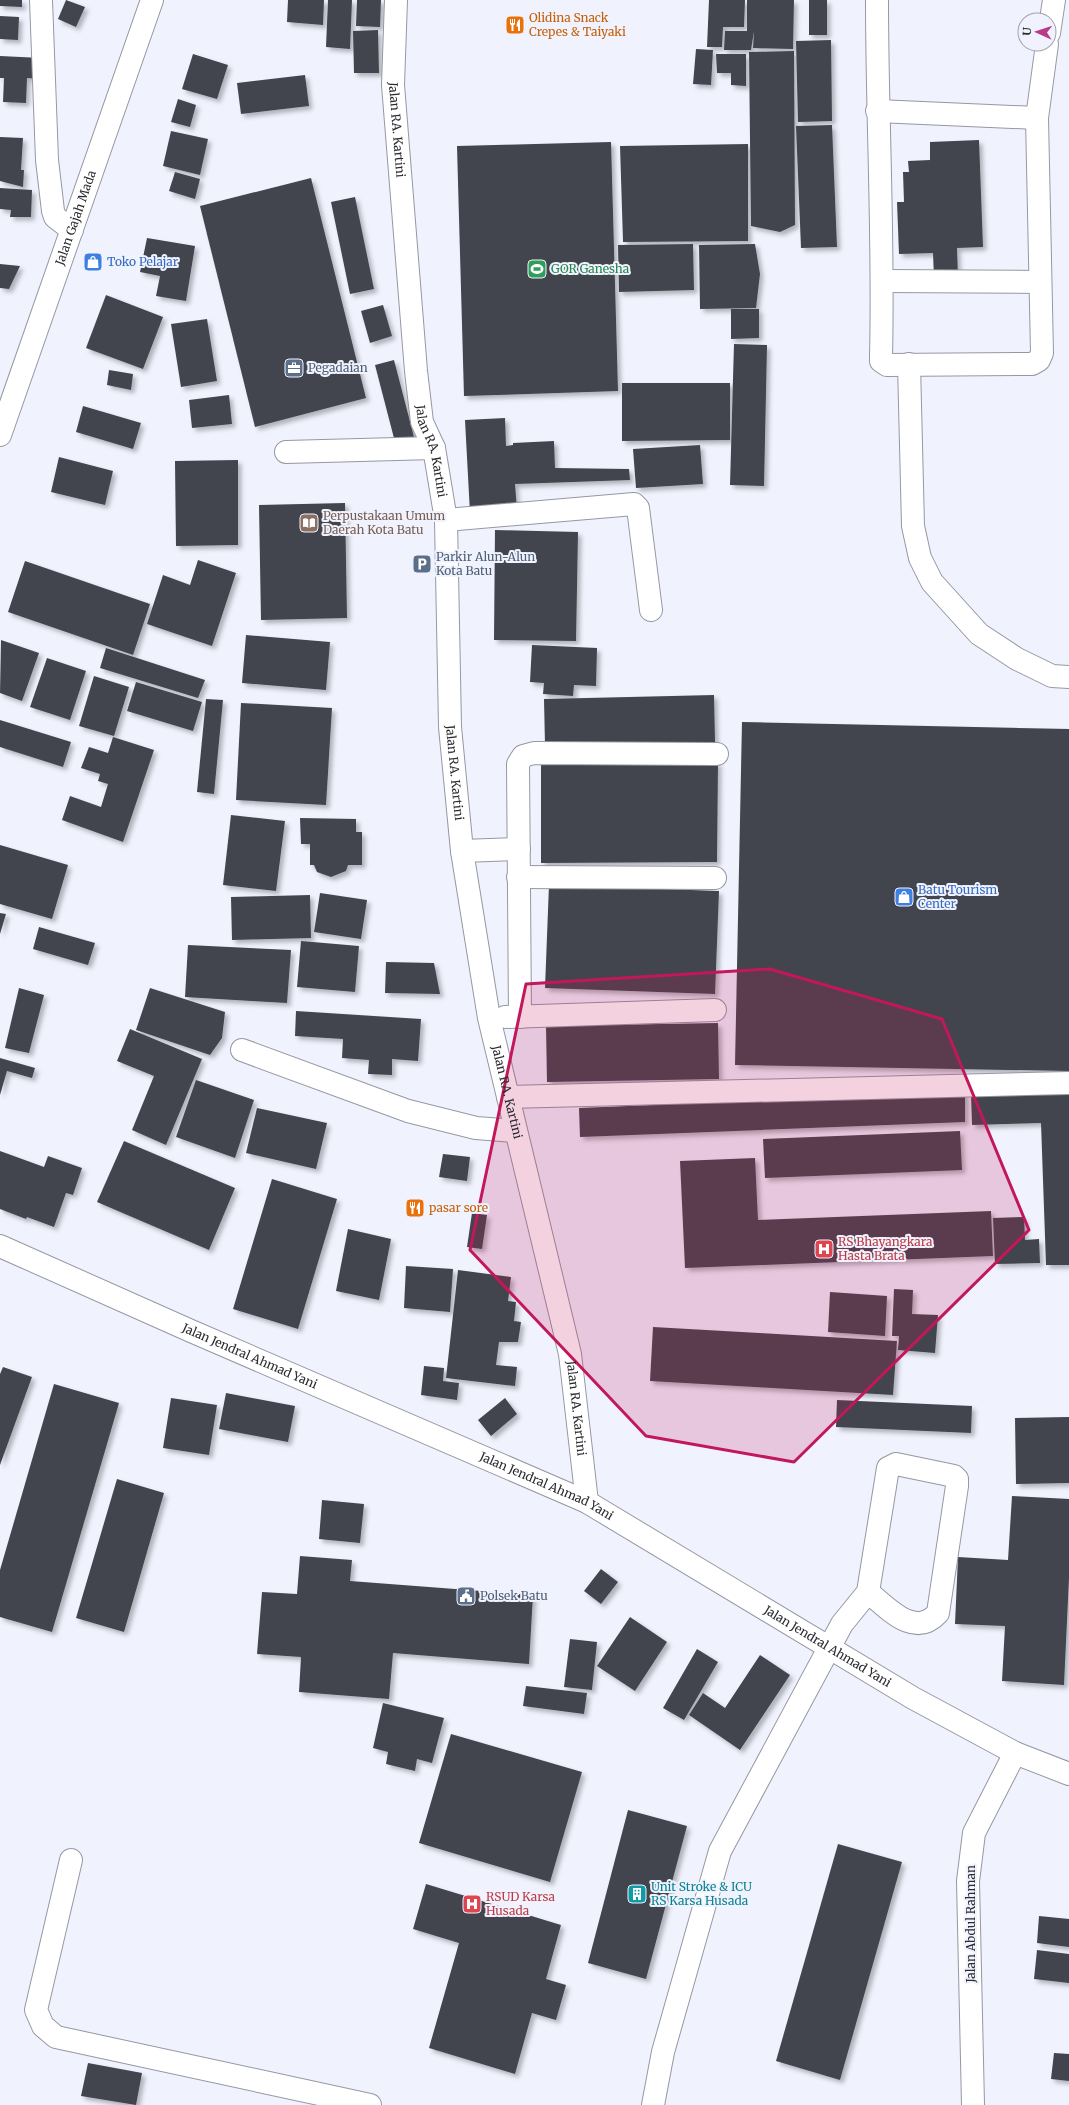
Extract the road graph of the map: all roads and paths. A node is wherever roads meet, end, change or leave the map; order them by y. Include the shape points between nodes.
1 (41, 0) edge
2 (152, 0) edge
3 (396, 0) edge
4 (877, 0) edge
5 (1054, 0) edge
6 (1052, 12) edge
7 (1047, 52) edge
8 (877, 111) junction
9 (1037, 118) junction
10 (72, 230) junction
11 (883, 281) junction
12 (1040, 282) junction
13 (909, 364) junction
14 (0, 435) edge
15 (434, 448) junction
16 (286, 452) dead end
17 (446, 520) junction
18 (651, 610) dead end
19 (1069, 677) edge
20 (717, 754) dead end
21 (519, 849) junction
22 (462, 851) junction
23 (518, 877) junction
24 (715, 878) dead end
25 (715, 1010) dead end
26 (520, 1017) junction
27 (490, 1018) junction
28 (242, 1050) dead end
29 (1069, 1083) edge
30 (508, 1097) junction
31 (515, 1132) junction
32 (0, 1246) edge
33 (587, 1502) junction
34 (868, 1592) junction
35 (830, 1647) junction
36 (1015, 1753) junction
37 (1069, 1774) edge
38 (71, 1860) dead end
39 (370, 2105) edge
40 (653, 2105) edge
41 (973, 2105) edge

1 - 10 street via 47,160 53,211 55,217
2 - 10 street, Jalan Gajah Mada
3 - 15 street, Jalan RA. Kartini via 393,85 416,371 422,422
4 - 8 street
5 - 6 street
7 - 9 street
8 - 9 street
8 - 11 street
9 - 12 street
10 - 14 street, Jalan Gajah Mada
11 - 12 street
11 - 13 street via 881,362 887,365
12 - 13 street via 1042,353 1039,360 1032,364
13 - 19 street via 913,526 920,558 932,582 979,634 1024,663 1052,676
15 - 16 street
15 - 17 street, Jalan RA. Kartini
17 - 18 street via 634,504 638,508
17 - 22 street, Jalan RA. Kartini via 450,726
20 - 21 street via 534,753 523,756 518,764
21 - 22 street
21 - 23 street
22 - 27 street, Jalan RA. Kartini
23 - 24 street
23 - 26 street
25 - 26 street
26 - 27 street
27 - 30 street, Jalan RA. Kartini
28 - 31 street via 408,1111 476,1128
29 - 30 street
30 - 31 street, Jalan RA. Kartini
31 - 33 street, Jalan RA. Kartini via 570,1354
32 - 33 street, Jalan Jendral Ahmad Yani
33 - 35 street, Jalan Jendral Ahmad Yani
34 - 34 street via 905,1622 924,1622 938,1613 957,1486 957,1479 954,1476 896,1464 888,1468
34 - 35 street via 842,1624
35 - 36 street, Jalan Jendral Ahmad Yani via 913,1698
35 - 40 street via 720,1851 663,2052
36 - 37 street, Jalan Jendral Ahmad Yani
36 - 41 street, Jalan Abdul Rahman via 974,1833 968,1881
38 - 39 street via 36,2010 43,2026 56,2037

